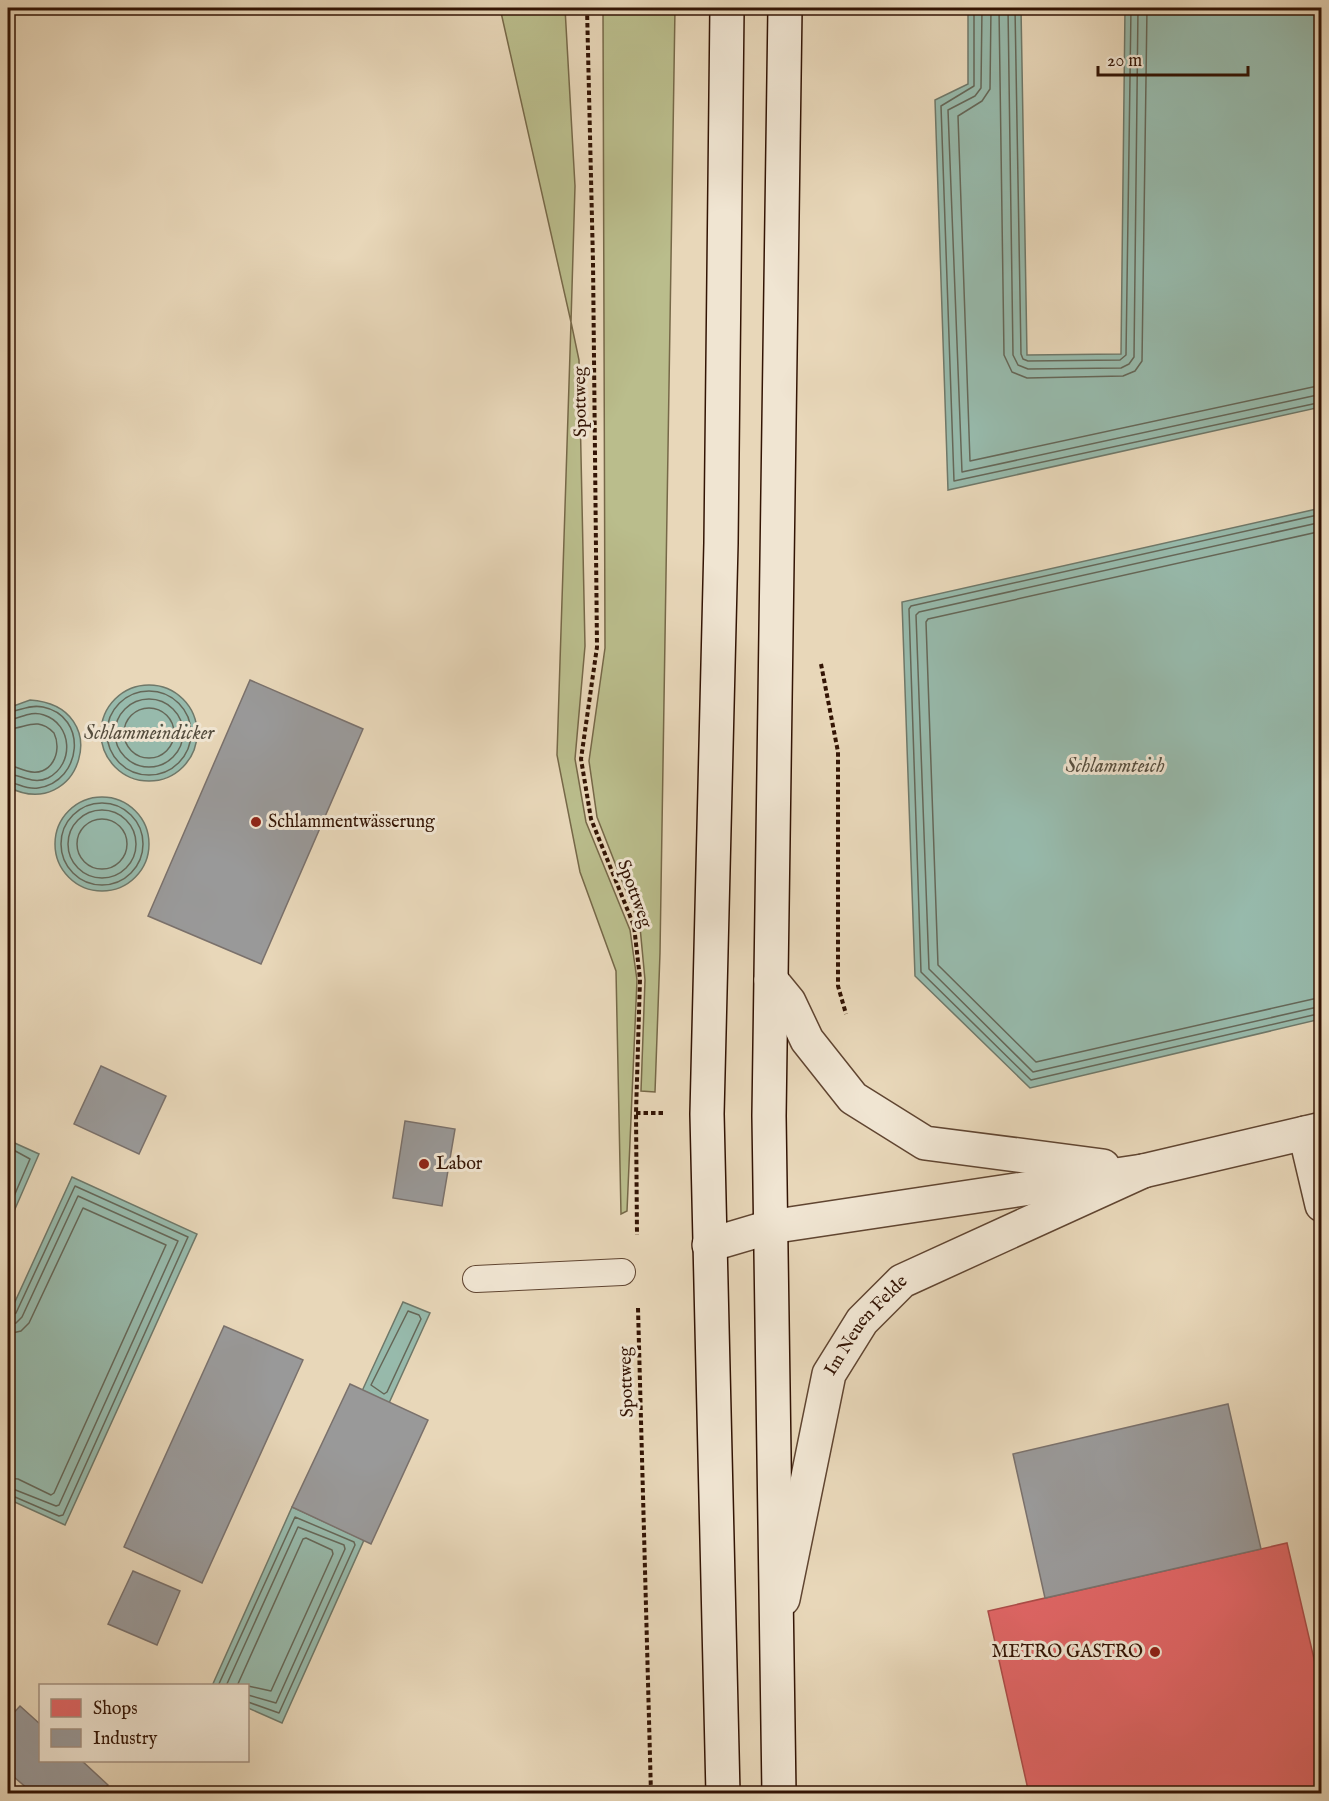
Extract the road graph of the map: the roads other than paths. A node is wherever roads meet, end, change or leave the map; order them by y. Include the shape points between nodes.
1 (728, 8) edge
2 (785, 8) edge
3 (771, 980) junction
4 (1313, 1131) edge
5 (1143, 1171) junction
6 (1322, 1205) edge
7 (770, 1227) junction
8 (709, 1245) junction
9 (622, 1272) dead end
10 (476, 1279) dead end
11 (776, 1631) junction
12 (723, 1794) edge
13 (779, 1794) edge

1 - 8 main road via 721,543 707,1102
2 - 3 main road
3 - 5 main road, Im Neuen Felde via 789,1002 807,1040 853,1098 925,1143
3 - 7 main road
4 - 5 main road, Im Neuen Felde
4 - 6 main road, Im Neuen Felde
5 - 7 main road, Im Neuen Felde
5 - 11 main road, Im Neuen Felde via 902,1281 862,1322 830,1374
7 - 8 main road, Im Neuen Felde
7 - 11 main road
8 - 12 main road
9 - 10 lane
11 - 13 main road

